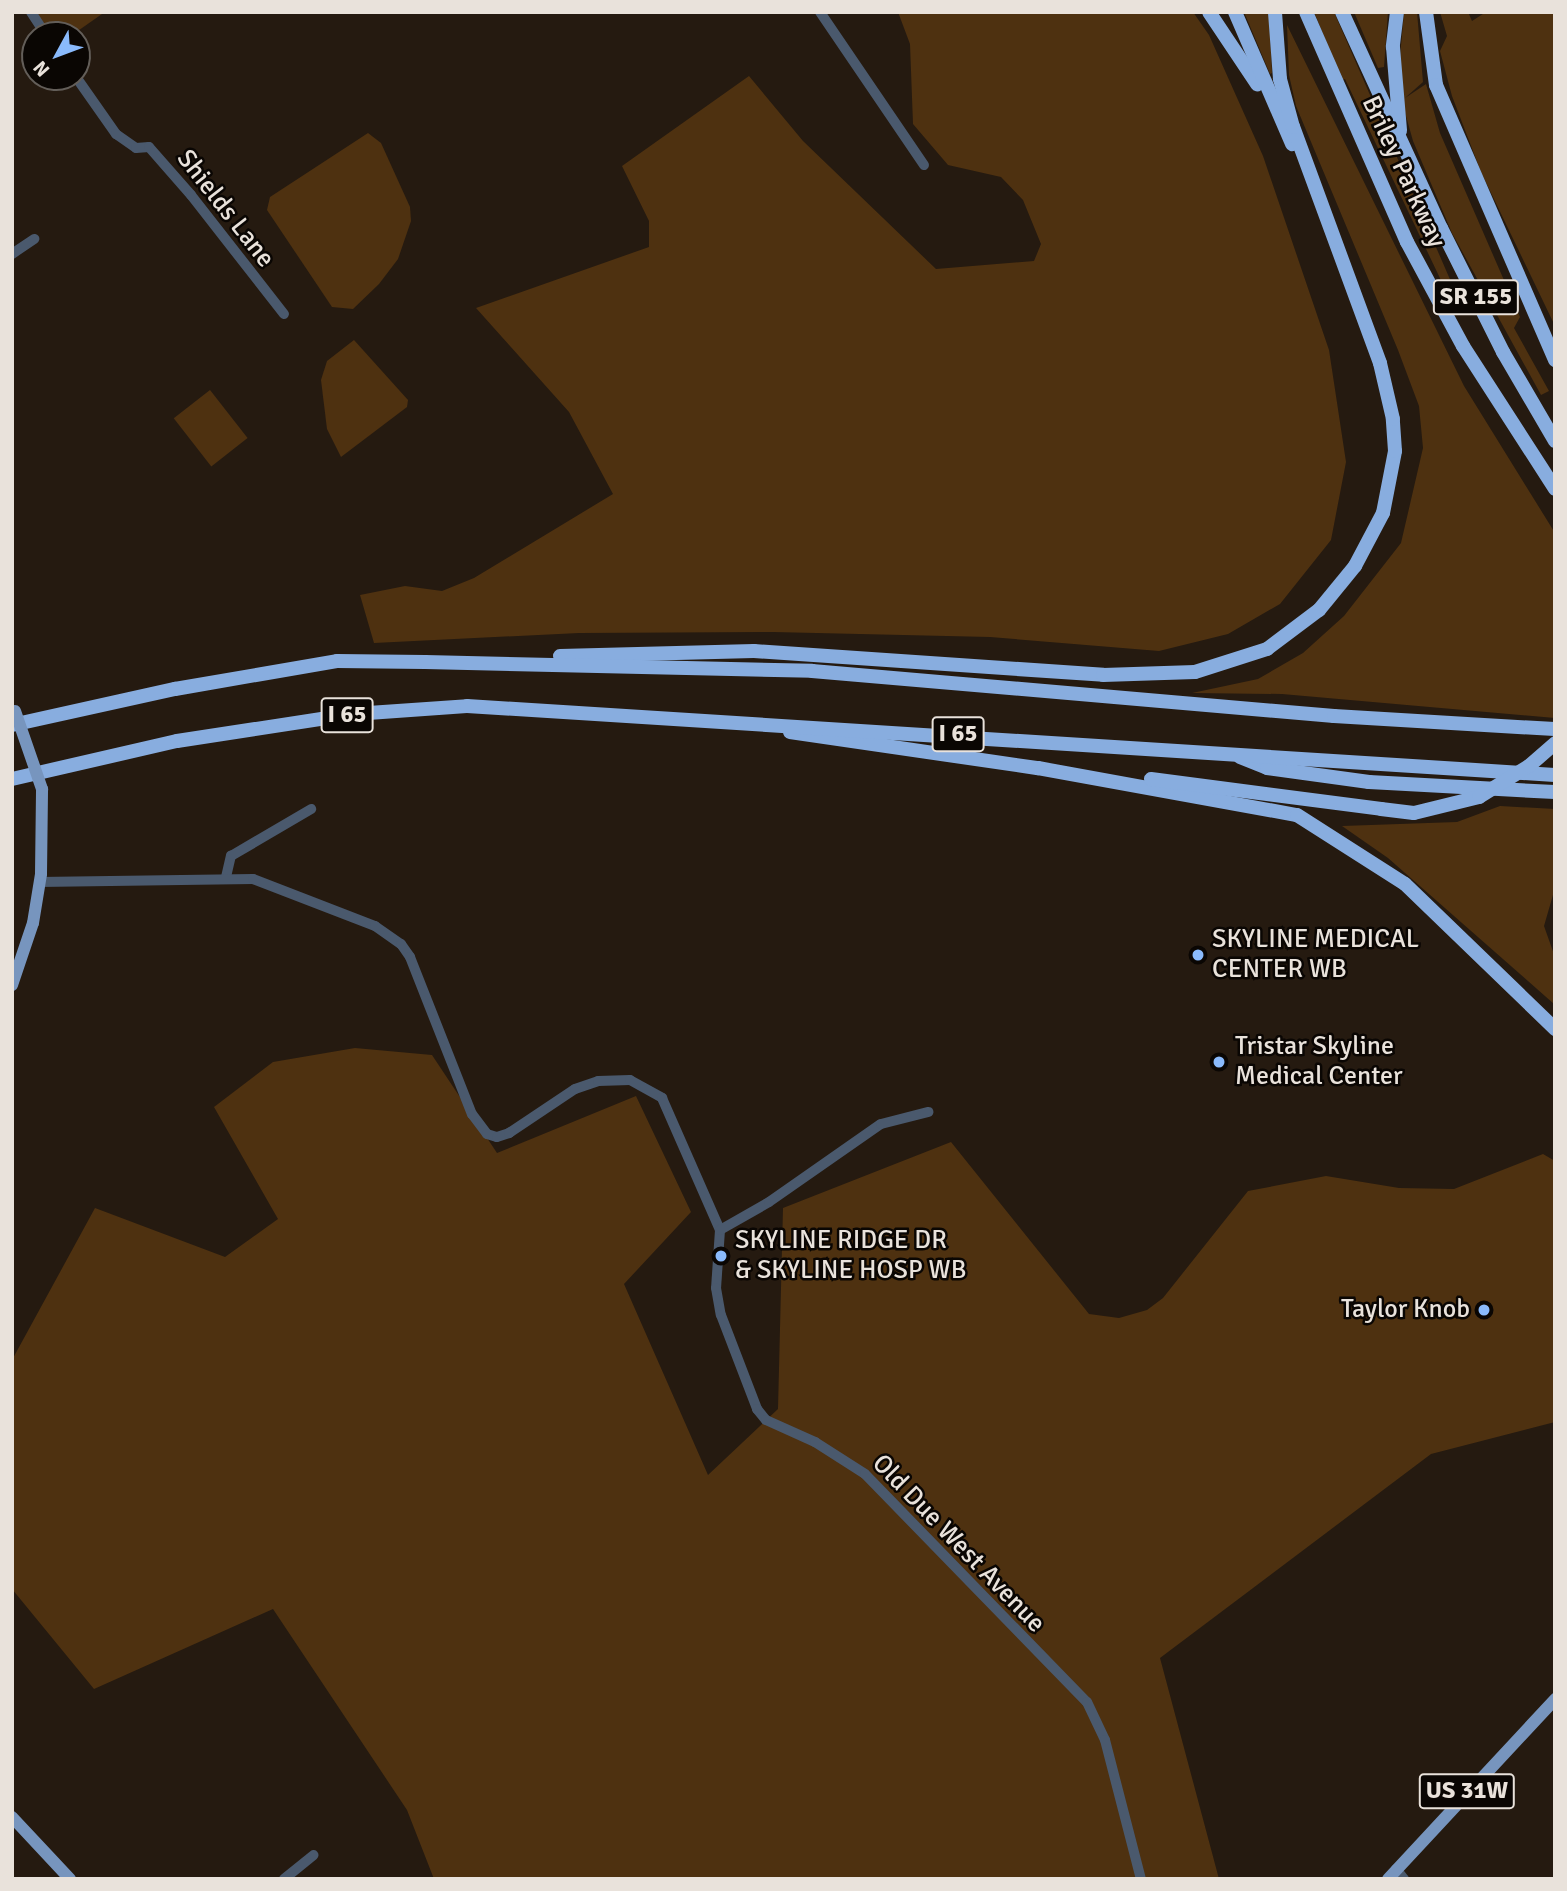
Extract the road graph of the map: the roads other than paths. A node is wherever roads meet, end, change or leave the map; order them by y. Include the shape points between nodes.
1 (820, 12) edge
2 (1209, 12) edge
3 (1235, 12) edge
4 (1275, 12) edge
5 (1295, 12) edge
6 (1306, 12) edge
7 (1342, 12) edge
8 (1398, 12) edge
9 (1426, 12) edge
10 (86, 91) edge
11 (1277, 115) junction
12 (1403, 150) junction
13 (924, 164) dead end
14 (1317, 192) junction
15 (1386, 201) junction
16 (34, 239) dead end
17 (12, 254) edge
18 (284, 314) dead end
19 (1555, 360) edge
20 (1555, 441) edge
21 (1532, 457) junction
22 (1555, 489) edge
23 (1555, 500) edge
24 (425, 662) junction
25 (13, 715) edge
26 (688, 717) junction
27 (1555, 729) edge
28 (1555, 743) edge
29 (1228, 752) junction
30 (1038, 768) junction
31 (1555, 775) edge
32 (12, 779) edge
33 (1555, 792) edge
34 (311, 808) dead end
35 (226, 877) junction
36 (39, 882) junction
37 (1509, 981) junction
38 (12, 985) edge
39 (1555, 1017) edge
40 (1555, 1029) edge
41 (928, 1112) dead end
42 (719, 1230) junction
43 (1555, 1699) edge
44 (12, 1816) edge
45 (314, 1854) dead end
46 (1396, 1876) edge
47 (70, 1879) edge
48 (284, 1879) edge
49 (1141, 1879) edge

1 - 13 street
2 - 11 highway
3 - 11 highway
4 - 14 highway via 1280,79
5 - 15 highway
6 - 15 highway, Briley Parkway / SR 155
7 - 12 highway, Briley Parkway / SR 155
8 - 12 highway via 1394,89
9 - 19 highway via 1426,39 1436,85
10 - 18 street, Shields Lane via 116,134 136,148 149,147
11 - 14 highway
12 - 20 highway, Briley Parkway / SR 155 via 1503,352
14 - 24 highway via 1380,363 1395,451 1383,513 1355,566 1319,610 1267,649 1195,672 1103,675 754,651
15 - 21 highway, Briley Parkway / SR 155 via 1463,346
16 - 17 street
21 - 22 highway, Briley Parkway / SR 155
21 - 23 highway
24 - 25 highway, I 65 via 325,663
24 - 27 highway, I 65 via 812,671 1334,716
25 - 36 main road, bridge via 42,789 45,844
26 - 29 highway, I 65
26 - 30 highway
26 - 32 highway, I 65 via 467,706 354,714 177,741
28 - 30 highway, bridge via 1529,766 1479,797 1414,813 1246,788
29 - 31 highway, I 65
29 - 33 highway via 1267,768 1369,782
30 - 37 highway via 1297,815 1405,884
34 - 35 street via 232,856
35 - 36 street, Old Due West Avenue
35 - 42 street, Old Due West Avenue via 267,883 375,926 401,944 472,1114 487,1134 509,1133 546,1106 598,1081 613,1078 648,1087 662,1098 678,1129
36 - 38 main road via 33,923
37 - 39 highway
37 - 40 highway
41 - 42 street via 881,1124 769,1202
42 - 49 street, Old Due West Avenue via 716,1288 721,1315 757,1409 766,1420 815,1442 865,1474 1087,1702 1105,1740
43 - 46 main road, US 31W
44 - 47 main road
45 - 48 street

